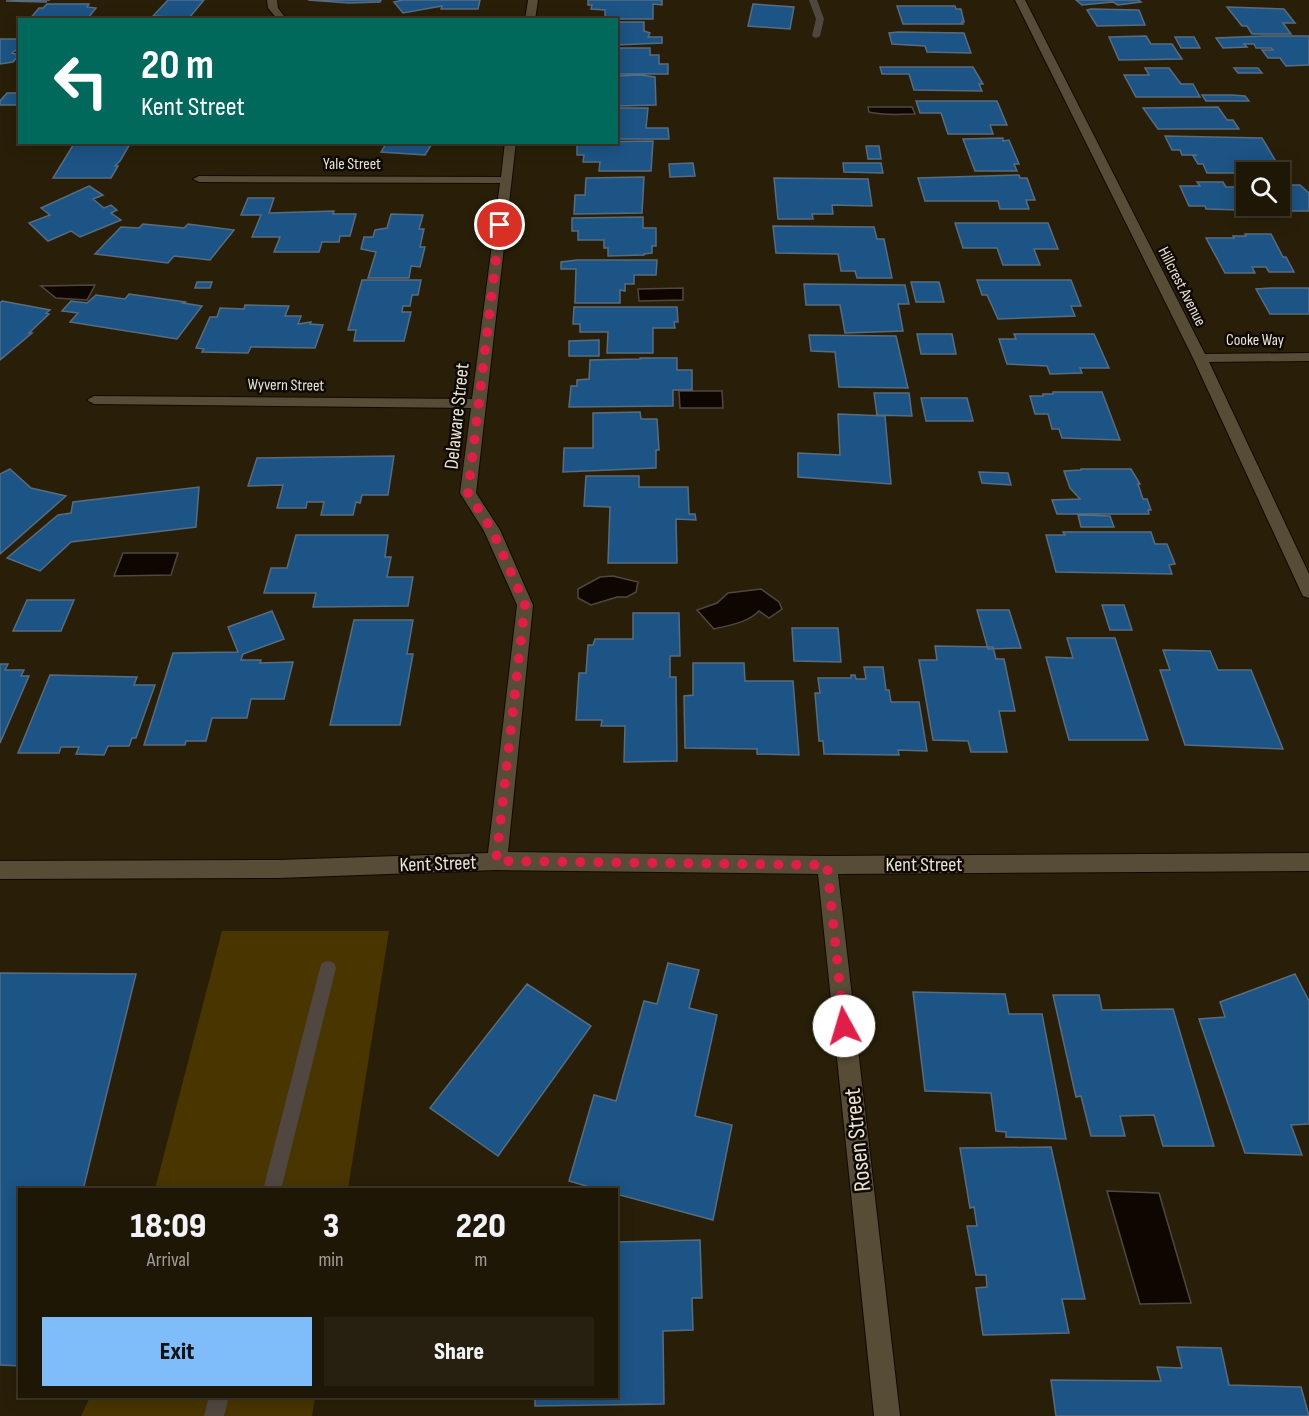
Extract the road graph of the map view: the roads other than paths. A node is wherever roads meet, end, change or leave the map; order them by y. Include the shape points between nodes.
1 (272, 0) edge
2 (533, 0) edge
3 (1020, 0) edge
4 (281, 18) edge
5 (530, 18) edge
6 (511, 144) edge
7 (199, 179) dead end
8 (505, 180) junction
9 (1309, 357) edge
10 (1200, 358) junction
11 (94, 400) dead end
12 (478, 404) junction
13 (1309, 592) edge
14 (496, 861) junction
15 (1309, 862) edge
16 (827, 865) junction
17 (0, 870) edge
18 (887, 1416) edge

1 - 4 street
2 - 5 street
3 - 10 street, Hillcrest Avenue
6 - 8 street, Delaware Street
7 - 8 street, Yale Street
8 - 12 street, Delaware Street
9 - 10 street, Cooke Way
10 - 13 street, Hillcrest Avenue
11 - 12 street, Wyvern Street
12 - 14 street, Delaware Street via 468,493 492,530 525,604
14 - 16 street, Kent Street
14 - 17 street, Kent Street via 278,869
15 - 16 street, Kent Street
16 - 18 street, Rosen Street

